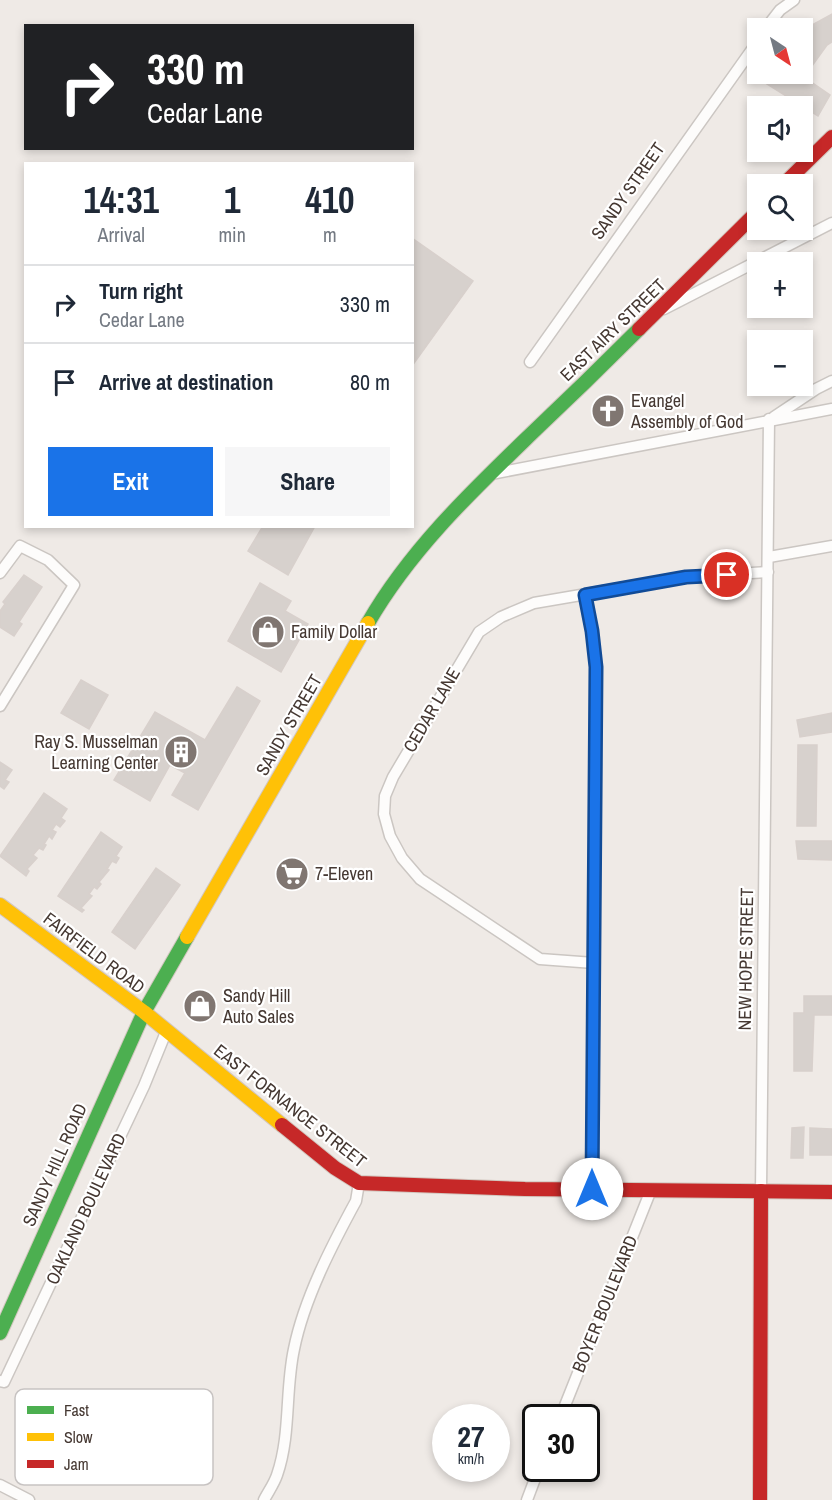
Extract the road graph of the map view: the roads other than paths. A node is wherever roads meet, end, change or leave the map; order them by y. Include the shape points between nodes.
1 (794, 0) edge
2 (774, 18) edge
3 (747, 56) edge
4 (832, 137) edge
5 (794, 174) edge
6 (747, 222) edge
7 (832, 223) edge
8 (658, 312) junction
9 (530, 362) dead end
10 (832, 381) edge
11 (832, 409) edge
12 (770, 419) junction
13 (491, 474) junction
14 (832, 546) edge
15 (769, 557) junction
16 (768, 572) junction
17 (0, 573) edge
18 (585, 595) junction
19 (0, 706) edge
20 (0, 905) edge
21 (594, 963) junction
22 (144, 1012) junction
23 (166, 1032) junction
24 (359, 1183) junction
25 (592, 1189) junction
26 (651, 1190) junction
27 (761, 1191) junction
28 (832, 1192) edge
29 (0, 1333) edge
30 (0, 1381) edge
31 (566, 1404) edge
32 (534, 1482) edge
33 (0, 1485) edge
34 (29, 1500) edge
35 (264, 1500) edge
36 (527, 1500) edge
37 (760, 1500) edge

1 - 2 street
3 - 9 street, SANDY STREET
4 - 5 main road
6 - 8 main road, EAST AIRY STREET
7 - 8 street
8 - 13 main road, EAST AIRY STREET
10 - 12 street
11 - 12 street
12 - 13 street
12 - 15 street, NEW HOPE STREET
13 - 22 main road, SANDY STREET via 420,548 382,599
14 - 15 street
15 - 16 street, NEW HOPE STREET
16 - 18 street, CEDAR LANE via 686,577
16 - 27 street, NEW HOPE STREET
17 - 19 street via 20,546 48,561 74,585
18 - 21 street via 596,667
18 - 21 street, CEDAR LANE via 534,603 501,617 479,632 393,777 385,796 384,814 402,858 420,879 540,959
20 - 22 main road, FAIRFIELD ROAD
21 - 25 street
22 - 23 main road, FAIRFIELD ROAD
22 - 29 main road, SANDY HILL ROAD
23 - 24 main road, EAST FORNANCE STREET
23 - 30 street, OAKLAND BOULEVARD via 4,1382
24 - 25 main road, EAST FORNANCE STREET
24 - 35 street via 356,1201 335,1242 294,1347 286,1434 277,1476
25 - 26 main road, EAST FORNANCE STREET
26 - 27 main road, EAST FORNANCE STREET
26 - 31 street, BOYER BOULEVARD
27 - 28 main road, EAST FORNANCE STREET
27 - 37 main road, NEW HOPE STREET
32 - 36 street
33 - 34 street

